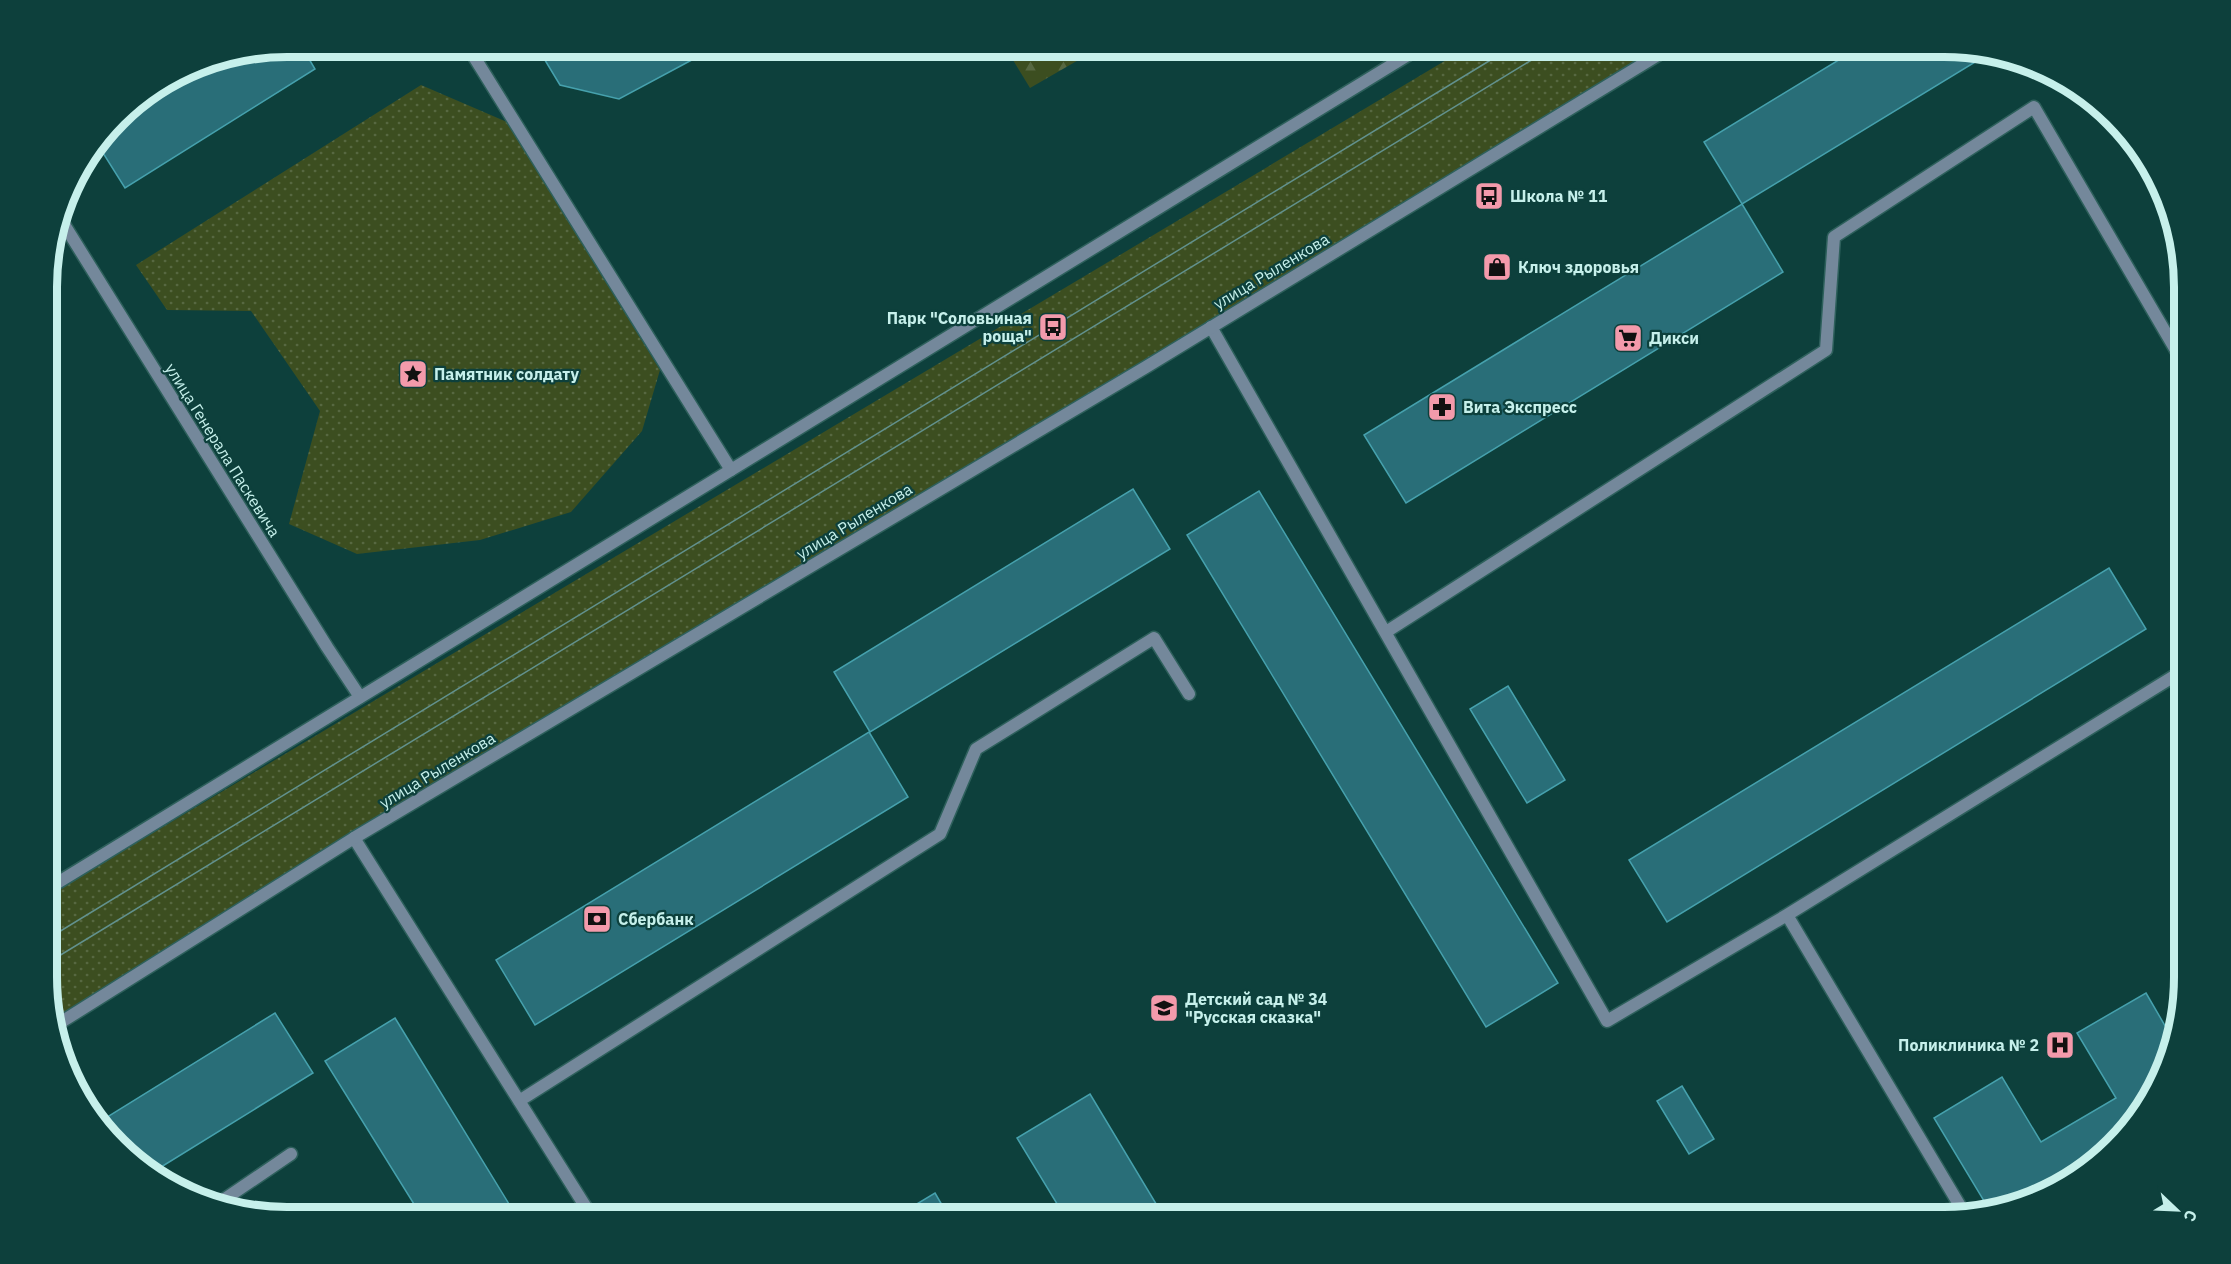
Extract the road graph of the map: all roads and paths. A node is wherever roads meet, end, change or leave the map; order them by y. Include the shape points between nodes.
1 (475, 57) edge
2 (1403, 57) edge
3 (1653, 57) edge
4 (65, 226) edge
5 (1211, 327) junction
6 (2174, 347) edge
7 (731, 470) junction
8 (1386, 632) junction
9 (2174, 676) edge
10 (1189, 694) dead end
11 (360, 698) junction
12 (354, 838) junction
13 (57, 883) edge
14 (1787, 915) junction
15 (61, 1022) edge
16 (519, 1101) junction
17 (291, 1154) dead end
18 (225, 1199) edge
19 (586, 1207) edge
20 (1961, 1207) edge

1 - 7 street
2 - 7 street
3 - 5 street, улица Рыленкова
4 - 11 street, улица Генерала Паскевича
5 - 8 street
5 - 12 street, улица Рыленкова
6 - 8 street via 2034,107 1834,237 1826,350
7 - 11 street
8 - 14 street via 1607,1021
9 - 14 street
10 - 16 street via 1154,638 976,749 940,834
11 - 13 street
12 - 15 street, улица Рыленкова
12 - 16 street
14 - 20 street
16 - 19 street
17 - 18 street

